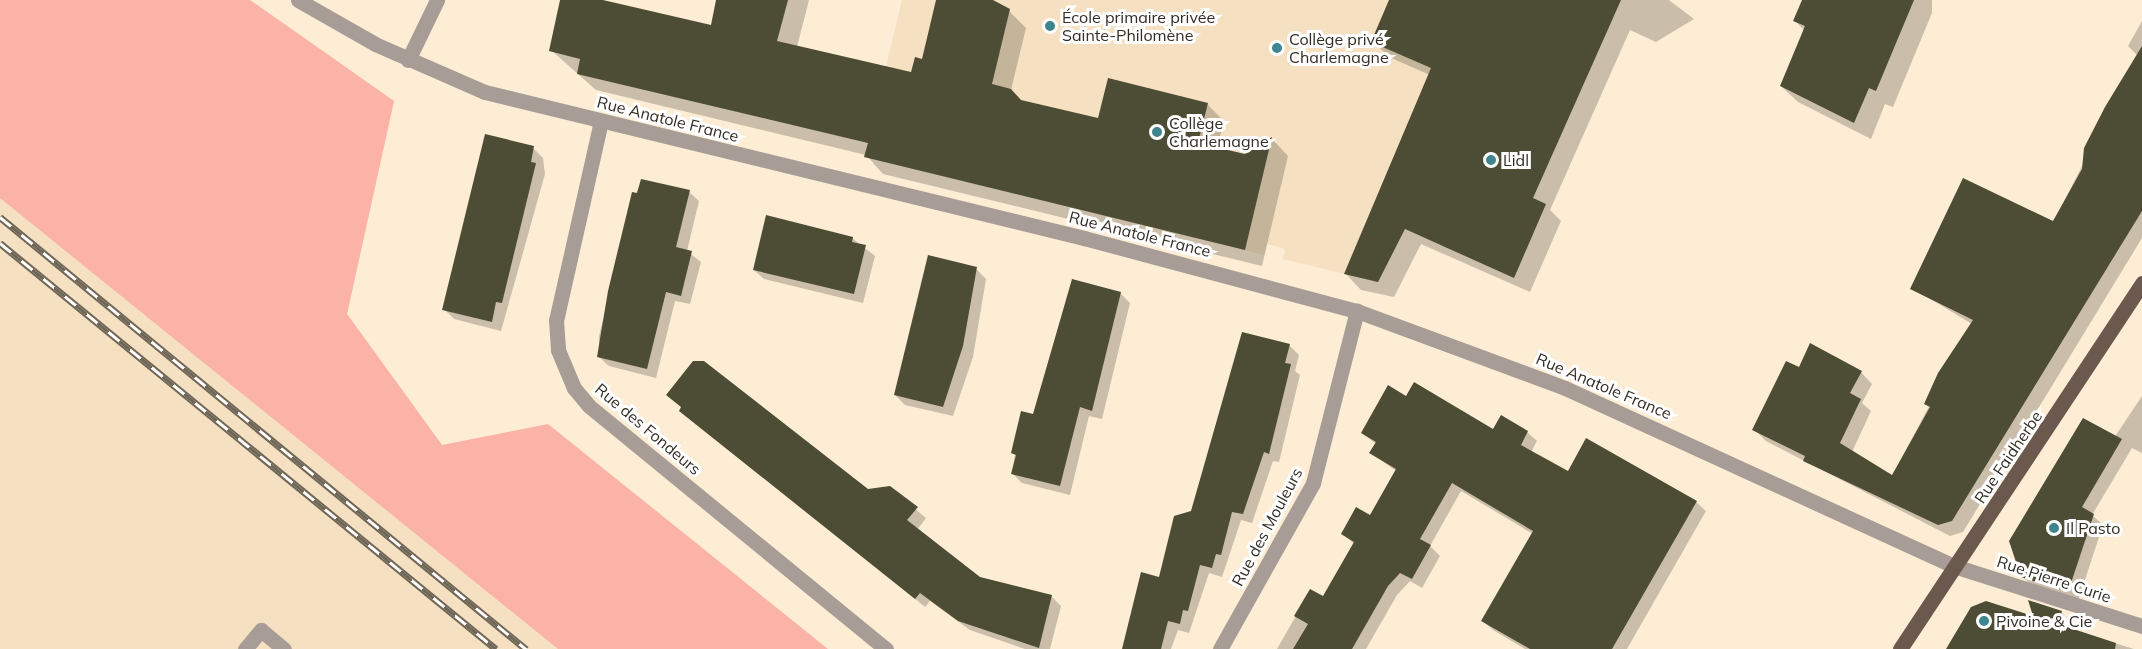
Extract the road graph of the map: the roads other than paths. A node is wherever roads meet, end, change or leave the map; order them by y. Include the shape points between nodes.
1 (298, 0) edge
2 (437, 0) edge
3 (408, 60) junction
4 (601, 121) junction
5 (2142, 283) edge
6 (1357, 311) junction
7 (1954, 566) junction
8 (2142, 626) edge
9 (245, 649) edge
10 (284, 649) edge
11 (886, 649) edge
12 (1220, 649) edge
13 (1900, 649) edge

1 - 3 street, Rue Anatole France
2 - 3 street
3 - 4 street, Rue Anatole France via 485,92
4 - 6 street, Rue Anatole France
4 - 11 street, Rue des Fondeurs via 556,320 558,350 574,388 589,406
5 - 7 main road, Rue Faidherbe
6 - 7 street, Rue Anatole France via 1565,388
6 - 12 street, Rue des Mouleurs via 1312,483
7 - 8 street, Rue Pierre Curie
7 - 13 main road, Rue Faidherbe
9 - 10 street via 261,630

